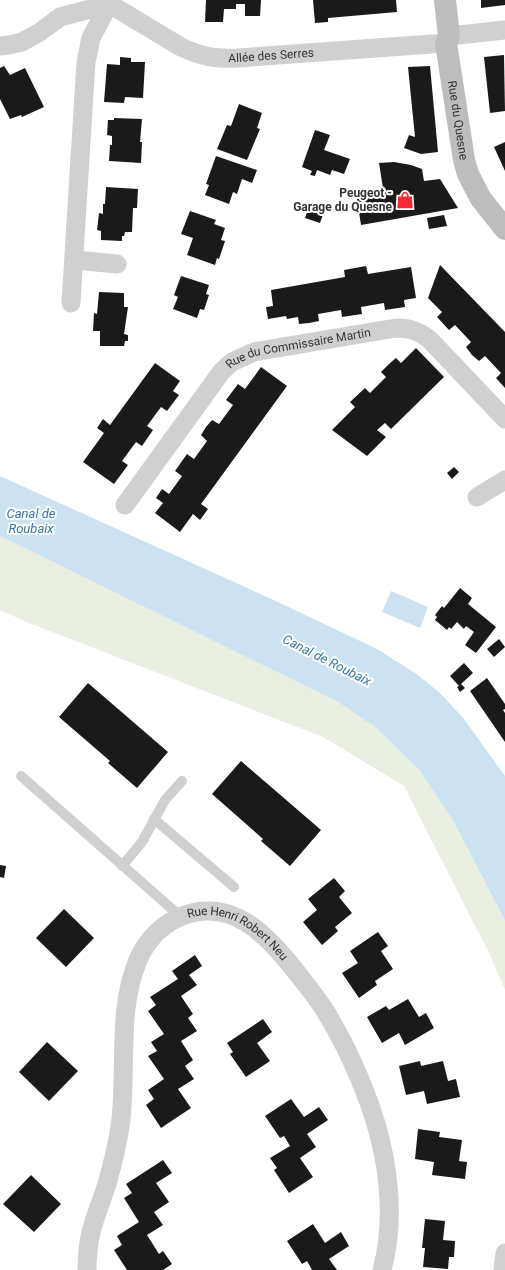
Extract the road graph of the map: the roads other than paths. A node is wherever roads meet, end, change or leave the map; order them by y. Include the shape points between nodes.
1 (445, 0) edge
2 (106, 2) edge
3 (505, 30) edge
4 (447, 39) junction
5 (0, 46) edge
6 (505, 229) edge
7 (74, 260) junction
8 (117, 264) dead end
9 (71, 303) dead end
10 (505, 419) edge
11 (505, 480) edge
12 (477, 497) dead end
13 (125, 505) dead end
14 (20, 776) dead end
15 (182, 781) dead end
16 (154, 820) junction
17 (122, 866) junction
18 (234, 887) dead end
19 (180, 916) junction
20 (505, 1253) edge
21 (87, 1270) edge
22 (382, 1270) edge
23 (503, 1270) edge

1 - 4 street, Rue du Quesne
2 - 4 street, Allée des Serres via 181,47 207,57 238,58
2 - 5 street via 60,17 22,42
2 - 7 street via 91,38 86,62
3 - 4 street, Allée des Serres
4 - 6 street, Rue du Quesne via 468,174 481,199
7 - 8 street
7 - 9 street
10 - 13 street, Rue du Commissaire Martin via 430,340 415,330 396,328 254,352 232,362 218,376
11 - 12 street
14 - 17 lane
15 - 16 lane via 165,800
16 - 17 lane via 142,842
16 - 18 lane
17 - 19 lane
19 - 21 street, Rue Henri Robert Neu via 152,937 145,946 132,976 124,1019 120,1127 107,1184 91,1231
19 - 22 street, Rue Henri Robert Neu via 210,910 223,912 250,924 287,960 312,991 333,1024 364,1091 384,1157 390,1221
20 - 23 street

